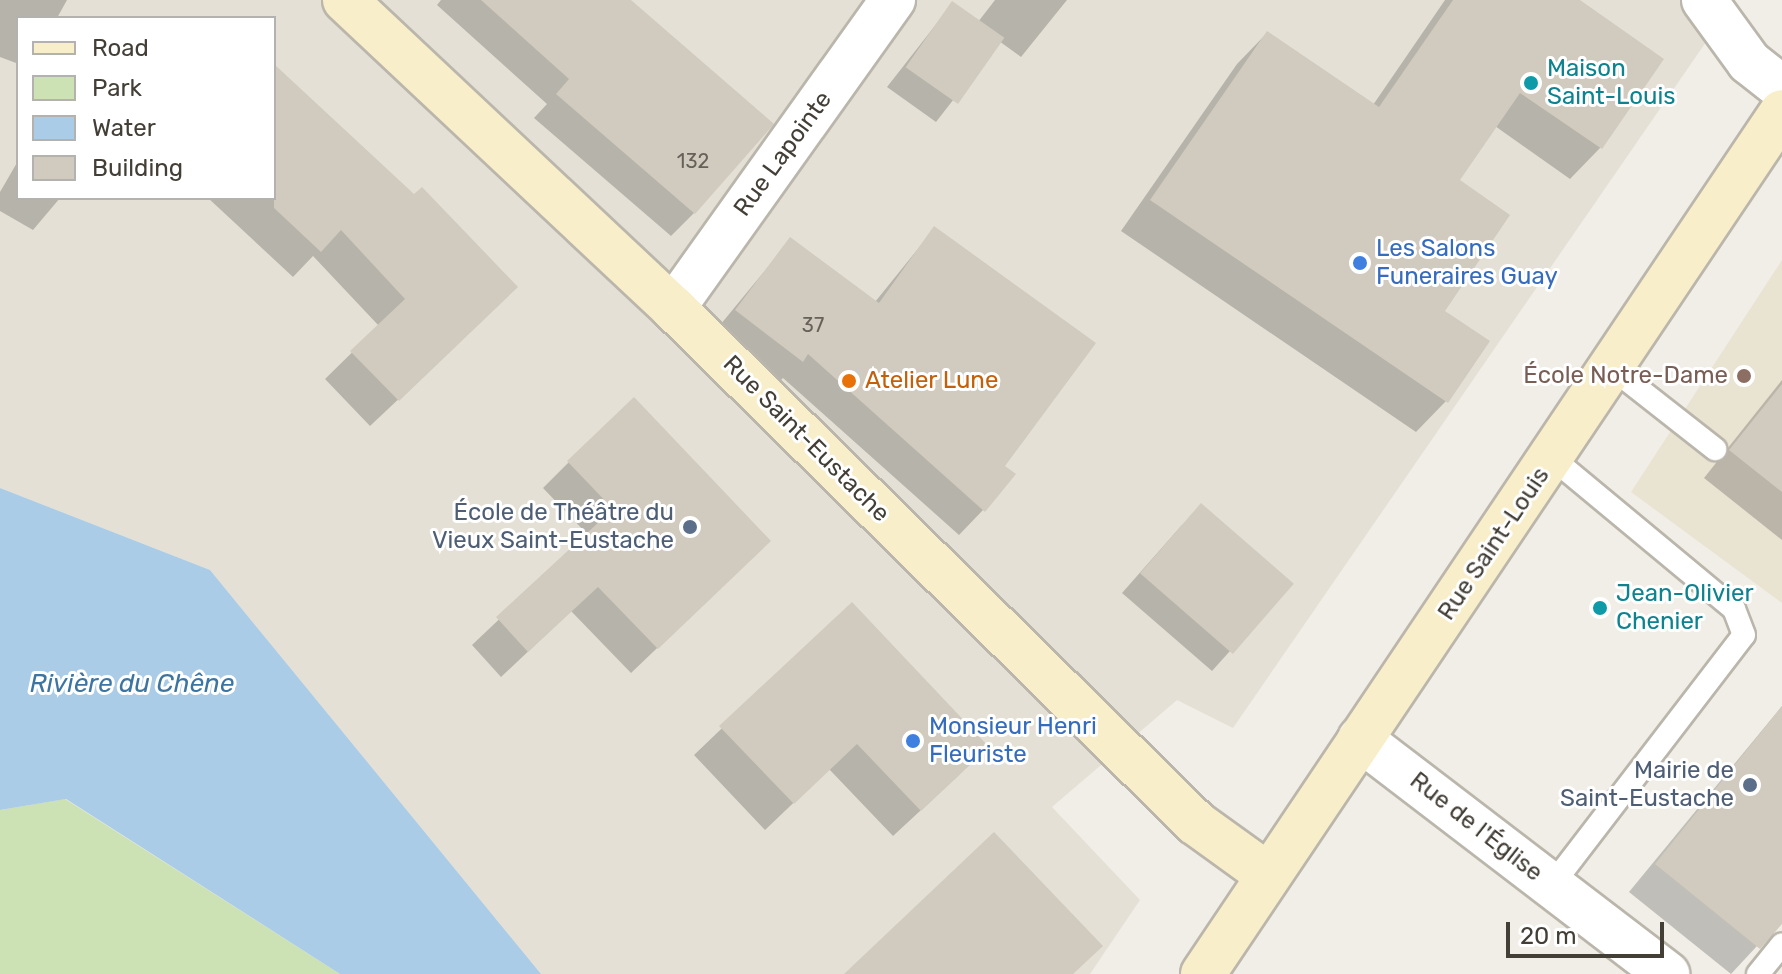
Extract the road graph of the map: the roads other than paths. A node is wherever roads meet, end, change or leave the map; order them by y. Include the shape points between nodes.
1 (345, 0) edge
2 (893, 0) edge
3 (1704, 0) edge
4 (1782, 88) edge
5 (1782, 112) edge
6 (673, 308) junction
7 (1613, 369) junction
8 (1715, 449) dead end
9 (1552, 458) junction
10 (1360, 739) junction
11 (1268, 875) junction
12 (1552, 885) junction
13 (1782, 944) edge
14 (1203, 974) edge
15 (1667, 974) edge
16 (1758, 974) edge

1 - 6 street, Rue Saint-Eustache
2 - 6 street, Rue Lapointe
3 - 4 street via 1749,62
5 - 7 street, Rue Saint-Louis
6 - 11 street, Rue Saint-Eustache via 1196,823
7 - 8 lane
7 - 9 street, Rue Saint-Louis
9 - 10 street, Rue Saint-Louis
9 - 12 lane via 1734,609 1744,635
10 - 11 street, Rue Saint-Louis
10 - 12 street, Rue de l'Église
11 - 14 street, Rue Saint-Louis
12 - 15 street, Rue de l'Église
13 - 16 lane

